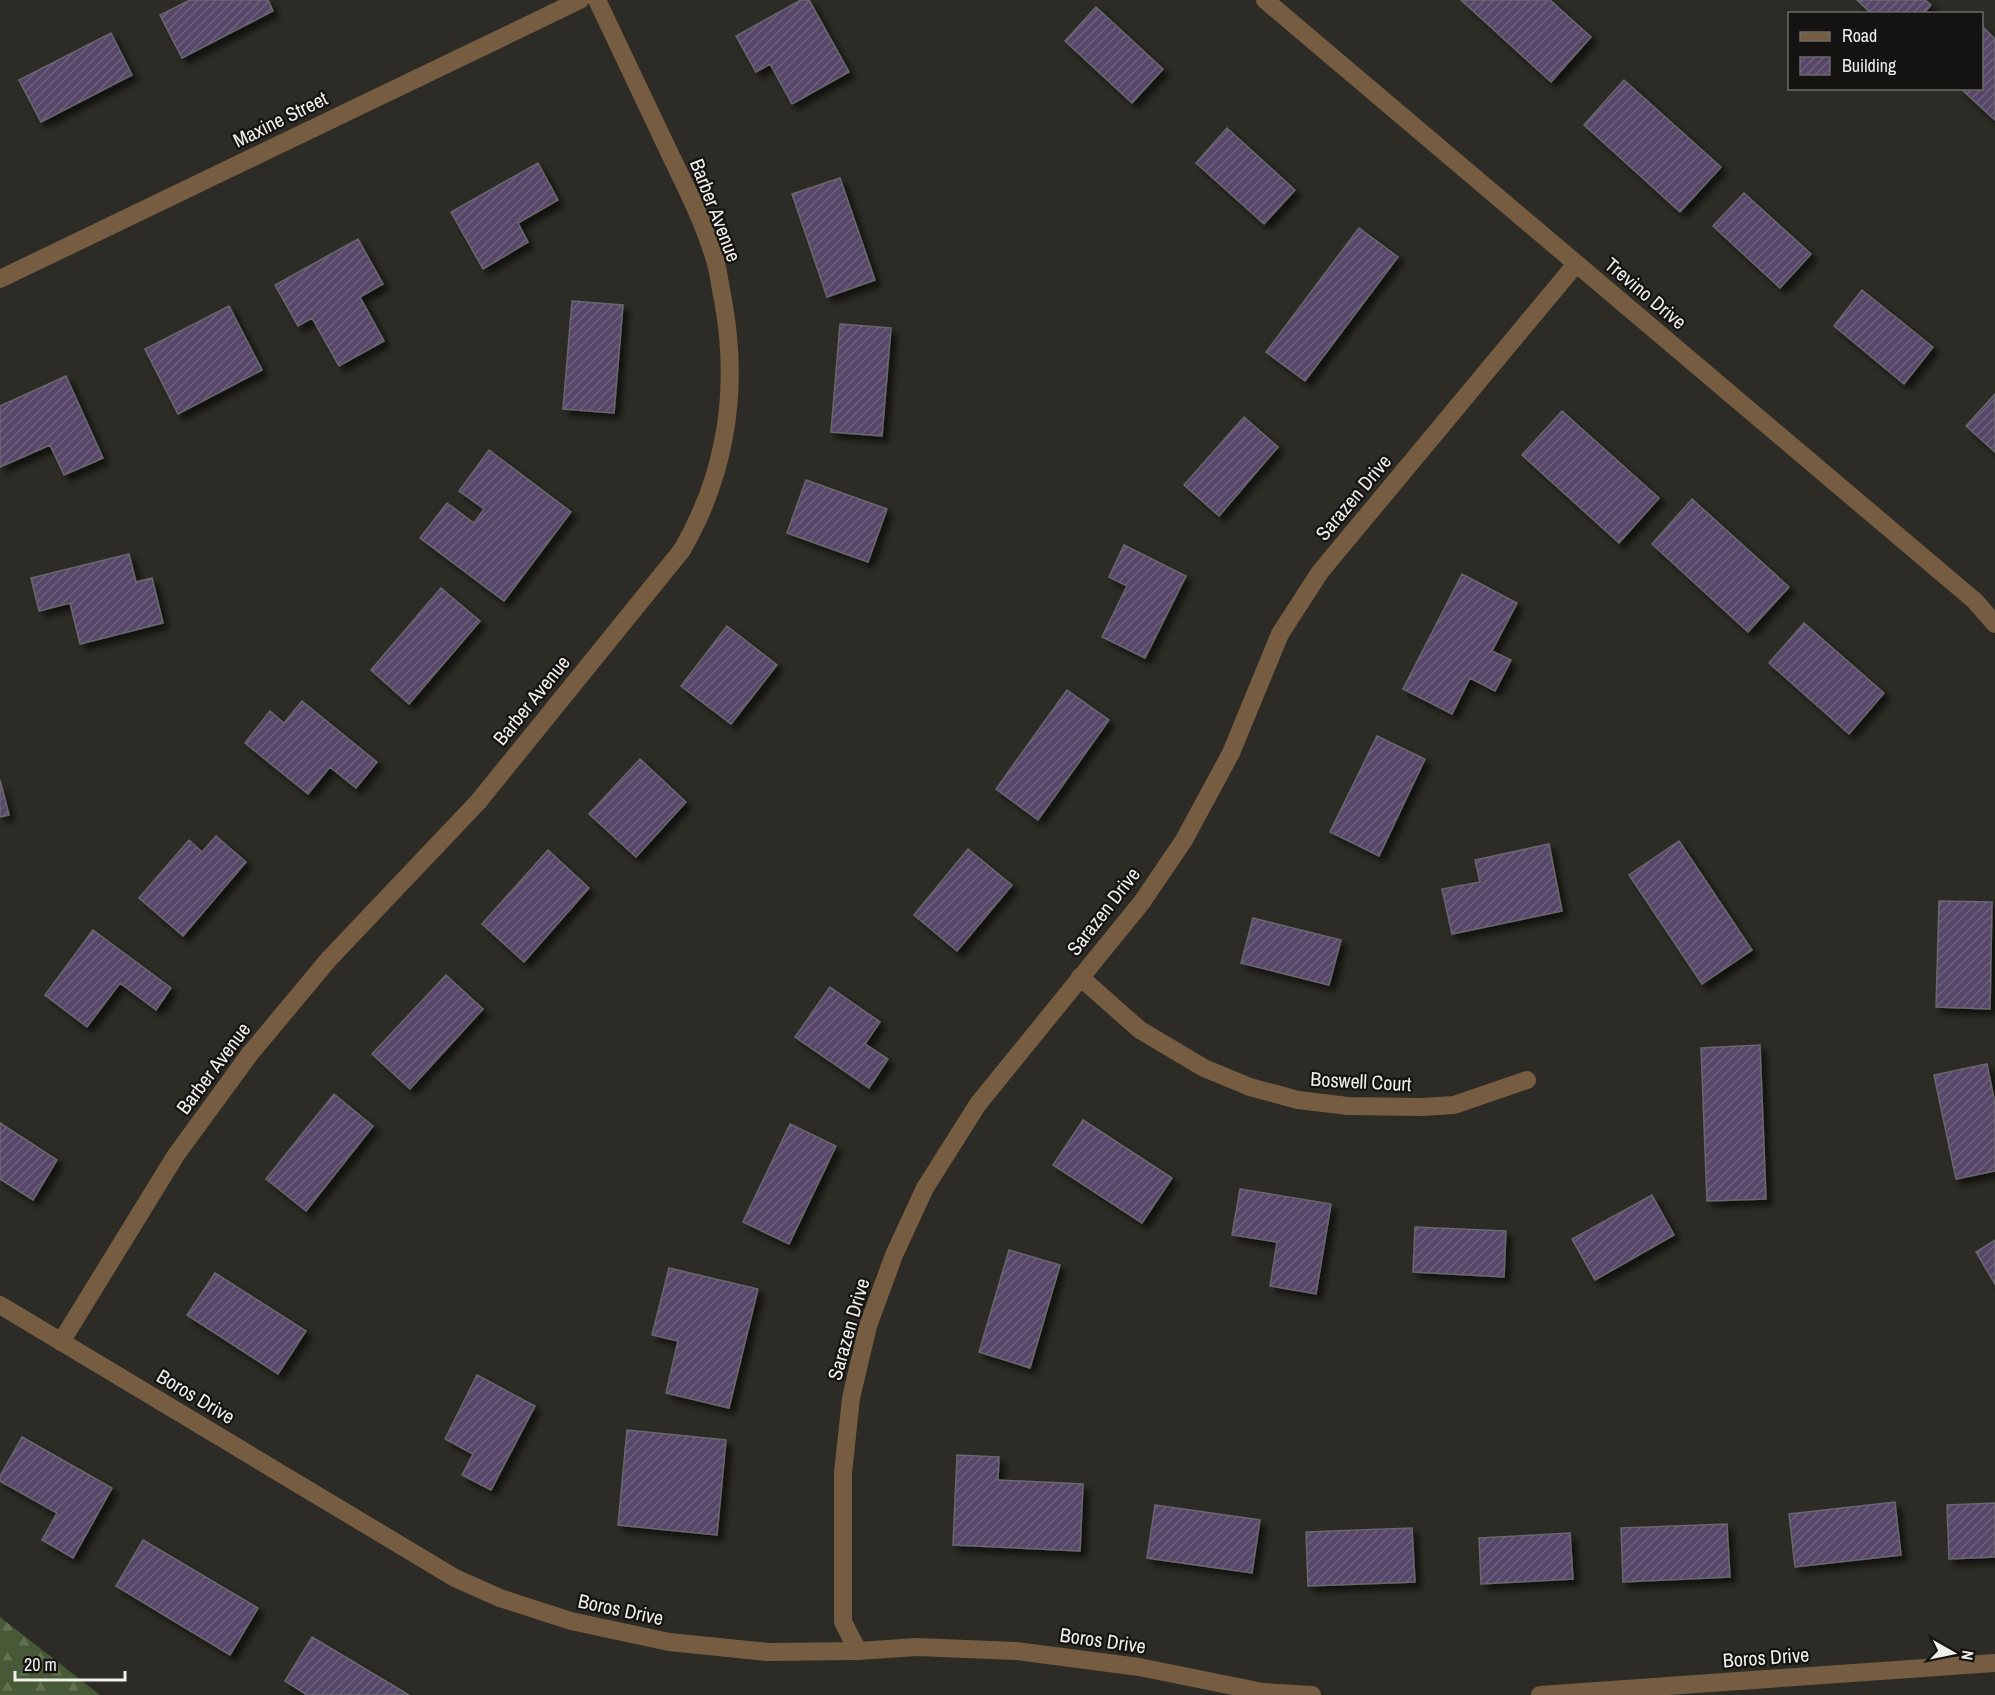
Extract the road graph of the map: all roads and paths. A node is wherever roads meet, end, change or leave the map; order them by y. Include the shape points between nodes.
1 (580, 0) edge
2 (597, 0) edge
3 (1265, 0) edge
4 (1576, 264) junction
5 (0, 279) edge
6 (1995, 624) edge
7 (1080, 976) junction
8 (1527, 1080) dead end
9 (0, 1305) edge
10 (62, 1342) junction
11 (858, 1651) junction
12 (1995, 1663) edge
13 (1312, 1695) edge
14 (1540, 1695) edge

1 - 5 street, Maxine Street
2 - 10 street, Barber Avenue via 698,214 716,261 729,335 730,384 725,434 713,482 695,528 682,550 478,802 329,959 249,1055 176,1155
3 - 4 street, Trevino Drive
4 - 6 street, Trevino Drive via 1975,601
4 - 7 street, Sarazen Drive via 1320,572 1280,634 1231,753 1184,840 1142,902
7 - 8 street, Boswell Court via 1140,1030 1204,1068 1250,1087 1298,1100 1347,1106 1454,1105
7 - 11 street, Sarazen Drive via 978,1104 925,1188 868,1326 851,1398 843,1473 843,1622
9 - 10 street, Boros Drive
10 - 11 street, Boros Drive via 455,1578 500,1598 571,1621 669,1642 768,1652
11 - 13 street, Boros Drive via 916,1647 1016,1651 1139,1667 1263,1692
12 - 14 street, Boros Drive

